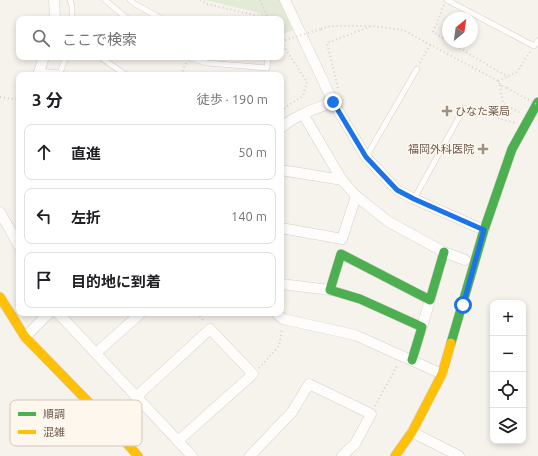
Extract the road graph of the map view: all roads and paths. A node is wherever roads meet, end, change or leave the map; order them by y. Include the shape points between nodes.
1 (54, 0) edge
2 (70, 0) edge
3 (105, 0) edge
4 (130, 0) edge
5 (200, 0) edge
6 (260, 0) edge
7 (285, 0) edge
8 (447, 0) edge
9 (55, 16) edge
10 (72, 16) edge
11 (124, 16) edge
12 (157, 16) edge
13 (256, 16) edge
14 (267, 16) edge
15 (372, 26) junction
16 (442, 38) edge
17 (284, 40) edge
18 (538, 41) edge
19 (430, 44) junction
20 (534, 46) junction
21 (284, 47) edge
22 (459, 48) edge
23 (43, 60) edge
24 (65, 60) edge
25 (104, 60) edge
26 (187, 60) edge
27 (199, 60) edge
28 (268, 60) edge
29 (417, 69) joint
30 (38, 72) edge
31 (61, 72) edge
32 (122, 72) edge
33 (182, 72) edge
34 (508, 77) junction
35 (498, 81) junction
36 (500, 85) junction
37 (339, 92) dead end
38 (0, 97) edge
39 (16, 100) edge
40 (333, 102) junction
41 (538, 104) edge
42 (284, 108) edge
43 (464, 108) joint
44 (303, 114) junction
45 (527, 122) junction
46 (284, 125) edge
47 (366, 157) junction
48 (284, 170) edge
49 (342, 180) junction
50 (356, 196) junction
51 (414, 199) junction
52 (0, 212) edge
53 (284, 229) edge
54 (484, 230) junction
55 (342, 239) junction
56 (16, 241) edge
57 (444, 252) junction
58 (341, 254) junction
59 (465, 260) dead end
60 (284, 284) edge
61 (330, 290) junction
62 (0, 296) edge
63 (430, 300) junction
64 (46, 316) edge
65 (61, 316) edge
66 (138, 316) edge
67 (280, 316) edge
68 (422, 327) junction
69 (25, 337) junction
70 (96, 353) junction
71 (402, 356) junction
72 (412, 360) junction
73 (253, 374) junction
74 (442, 374) junction
75 (136, 396) junction
76 (86, 400) edge
77 (130, 400) edge
78 (140, 400) edge
79 (142, 402) edge
80 (371, 414) junction
81 (412, 432) junction
82 (178, 441) junction
83 (129, 446) edge
84 (444, 453) edge
85 (138, 456) edge
86 (192, 456) edge
87 (250, 456) edge
88 (342, 456) edge
89 (395, 456) edge
90 (459, 456) edge

1 - 9 street
2 - 10 lane
3 - 11 lane
4 - 12 lane
5 - 13 path
6 - 14 path
7 - 40 street
8 - 16 path via 433,32
8 - 20 lane
15 - 17 path, bridge via 331,26
15 - 19 path via 403,30
15 - 37 path via 327,43
18 - 20 lane
19 - 29 path
19 - 35 path
20 - 34 path via 517,72
21 - 42 path via 307,82 304,96
22 - 34 path
23 - 30 street
24 - 31 lane
25 - 32 lane
26 - 33 path
27 - 28 lane via 267,68
29 - 47 lane
34 - 35 path
35 - 36 path
36 - 41 path, bridge
36 - 45 path via 503,103
38 - 39 path
40 - 44 street
40 - 47 street
41 - 45 street
43 - 45 path
43 - 51 lane
44 - 46 street
44 - 49 street
45 - 54 street via 512,149
47 - 51 street via 397,190
48 - 49 street
49 - 50 street
50 - 55 street
50 - 57 street via 389,222
51 - 54 street
52 - 56 street
53 - 55 street
54 - 74 street
55 - 58 street
57 - 59 street
57 - 63 street
58 - 61 street
58 - 63 street
60 - 61 street
61 - 68 street via 360,299
62 - 69 street
63 - 68 street
64 - 69 street
65 - 70 street
66 - 70 street
67 - 71 street via 355,335
67 - 73 path via 279,346
68 - 72 street
69 - 76 street
70 - 75 street
71 - 72 street
71 - 80 path
72 - 74 street
73 - 75 street via 210,329
73 - 82 street
74 - 81 street
75 - 77 path
75 - 78 street
79 - 82 street
80 - 87 street via 309,384 292,412
80 - 88 street via 355,444
81 - 84 street
81 - 89 street
82 - 86 street
83 - 85 street
84 - 90 street

